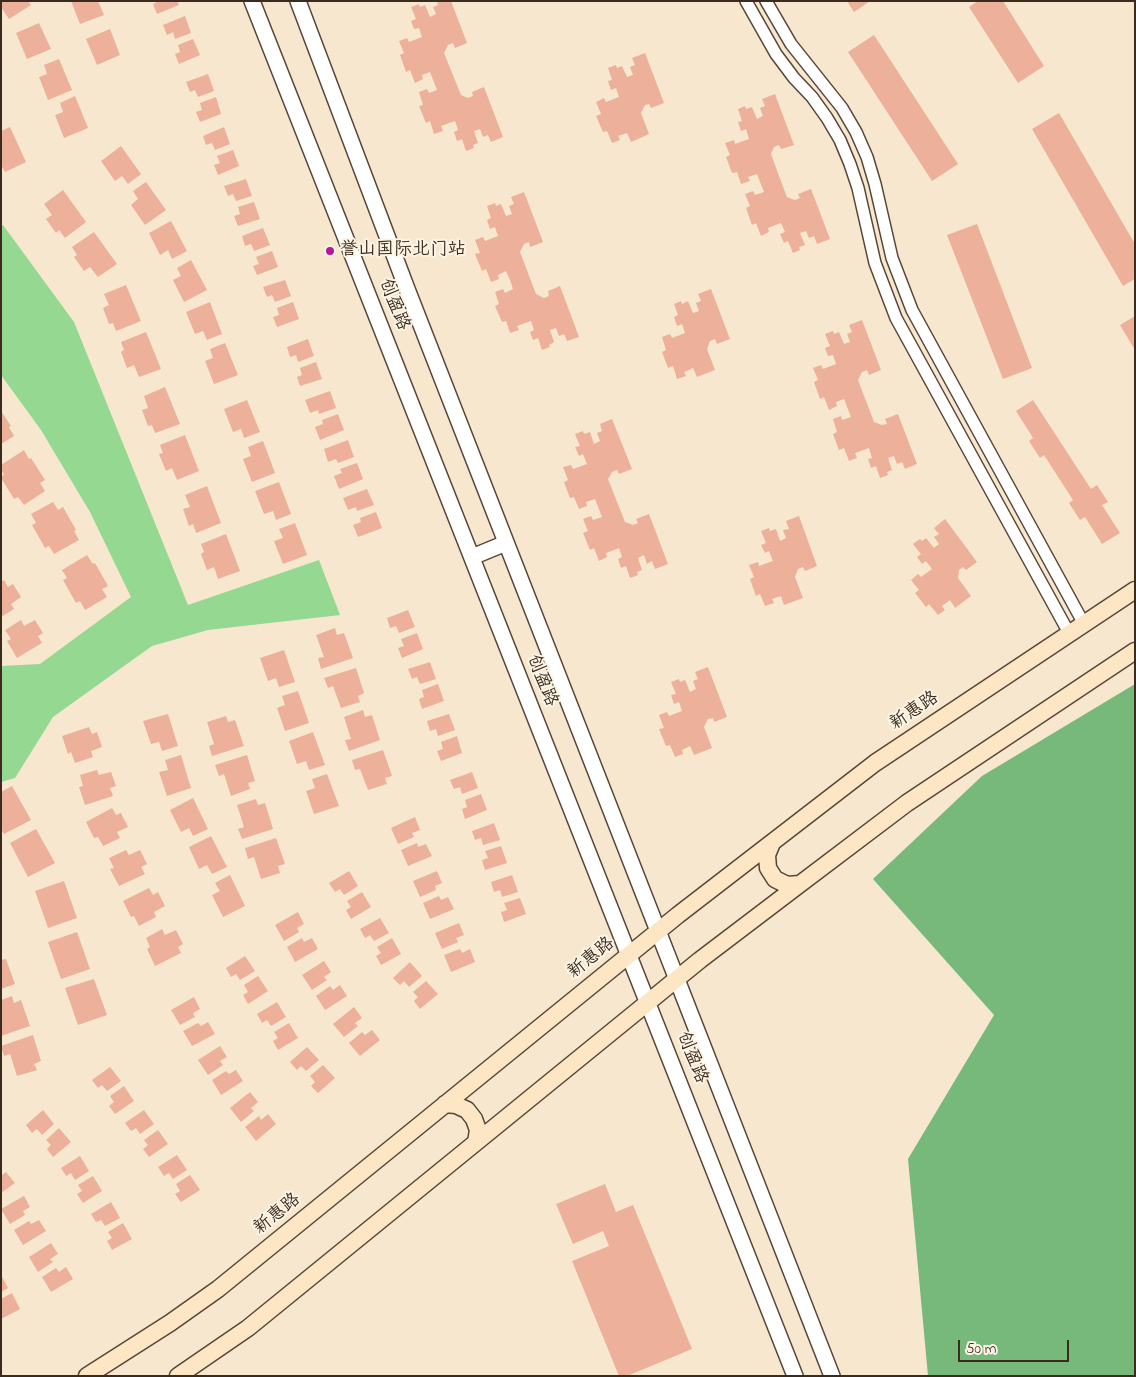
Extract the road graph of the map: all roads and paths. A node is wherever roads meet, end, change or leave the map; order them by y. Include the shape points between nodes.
1 (252, 1) edge
2 (298, 1) edge
3 (746, 1) edge
4 (766, 1) edge
5 (506, 543) junction
6 (472, 556) junction
7 (1135, 590) edge
8 (1084, 624) junction
9 (1070, 633) junction
10 (1135, 651) edge
11 (772, 842) junction
12 (800, 884) junction
13 (658, 931) junction
14 (629, 954) junction
15 (677, 979) junction
16 (648, 1002) junction
17 (445, 1104) junction
18 (476, 1142) junction
19 (87, 1376) edge
20 (178, 1376) edge
21 (795, 1376) edge
22 (832, 1376) edge

1 - 6 street, 创盈路
2 - 5 street, 创盈路
3 - 9 street via 776,54 812,97 840,140 858,188 875,263 896,318
4 - 8 street via 791,44 826,86 856,132 875,184 892,258 912,310
5 - 6 street
5 - 13 street, 创盈路
6 - 14 street, 创盈路
7 - 8 main road, 新惠路
8 - 9 main road, 新惠路
9 - 11 main road, 新惠路 via 876,763
10 - 12 main road via 906,803
11 - 12 main road via 766,854 768,868 775,879 787,885
11 - 13 main road, 新惠路
12 - 15 main road
13 - 14 main road, 新惠路
13 - 15 street, 创盈路
14 - 16 street, 创盈路
14 - 17 main road, 新惠路
15 - 16 main road
15 - 22 street, 创盈路
16 - 18 main road
16 - 21 street, 创盈路
17 - 18 main road via 467,1110 478,1130
17 - 19 main road, 新惠路 via 218,1289
18 - 20 main road via 248,1328

